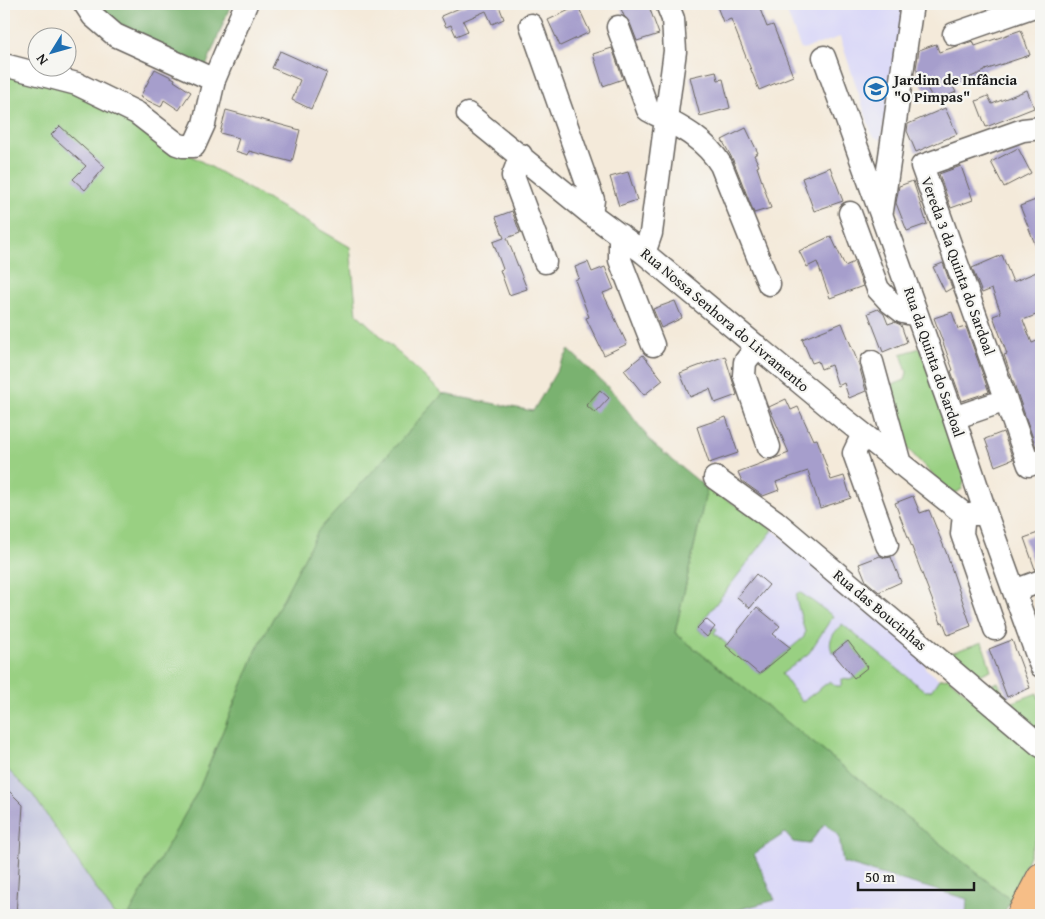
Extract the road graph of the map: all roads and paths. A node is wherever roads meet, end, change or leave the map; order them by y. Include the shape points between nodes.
1 (85, 4) edge
2 (246, 4) edge
3 (668, 4) edge
4 (912, 4) edge
5 (1040, 4) edge
6 (531, 25) dead end
7 (618, 27) dead end
8 (954, 34) dead end
9 (824, 57) dead end
10 (4, 65) edge
11 (214, 80) junction
12 (468, 114) dead end
13 (666, 120) junction
14 (1041, 128) edge
15 (520, 155) junction
16 (850, 213) dead end
17 (591, 214) junction
18 (881, 214) junction
19 (620, 235) junction
20 (644, 253) junction
21 (545, 262) dead end
22 (769, 284) dead end
23 (917, 315) junction
24 (653, 345) dead end
25 (757, 346) junction
26 (872, 362) dead end
27 (1006, 400) junction
28 (954, 418) junction
29 (862, 434) junction
30 (769, 447) dead end
31 (1041, 461) edge
32 (900, 464) junction
33 (715, 478) dead end
34 (975, 514) junction
35 (887, 545) dead end
36 (1041, 581) edge
37 (1014, 591) junction
38 (995, 630) dead end
39 (1041, 666) edge
40 (1041, 746) edge
41 (1041, 877) edge
42 (1021, 915) edge

1 - 11 street via 93,16 115,35
2 - 11 street
3 - 13 street via 673,19 675,51
4 - 18 street
5 - 8 street
6 - 17 street via 593,200
7 - 13 street via 648,110
9 - 18 street, Rua da Quinta do Sardoal
10 - 11 street via 77,84 138,113 177,144 194,146 204,124
12 - 15 street, Rua Nossa Senhora do Livramento
13 - 20 street via 651,233
13 - 22 street via 701,140 717,158
14 - 27 street, Vereda 3 da Quinta do Sardoal via 1023,130 922,166
15 - 17 street, Rua Nossa Senhora do Livramento
15 - 21 street via 513,176
16 - 23 street via 878,289 903,312
17 - 19 street, Rua Nossa Senhora do Livramento
18 - 23 street, Rua da Quinta do Sardoal
19 - 20 street, Rua Nossa Senhora do Livramento
19 - 24 street via 620,260
20 - 25 street, Rua Nossa Senhora do Livramento
23 - 28 street, Rua da Quinta do Sardoal
25 - 29 street, Rua Nossa Senhora do Livramento
25 - 30 street via 745,362 744,375
26 - 32 street
27 - 28 street
27 - 31 street via 1029,465
28 - 34 street, Rua da Quinta do Sardoal
29 - 32 street, Rua Nossa Senhora do Livramento
29 - 35 street via 854,453
32 - 34 street, Rua Nossa Senhora do Livramento
33 - 40 street, Rua das Boucinhas via 782,527
34 - 37 street, Rua da Quinta do Sardoal
34 - 38 street via 962,534
36 - 37 street
37 - 39 street, Rua da Quinta do Sardoal
41 - 42 main road

